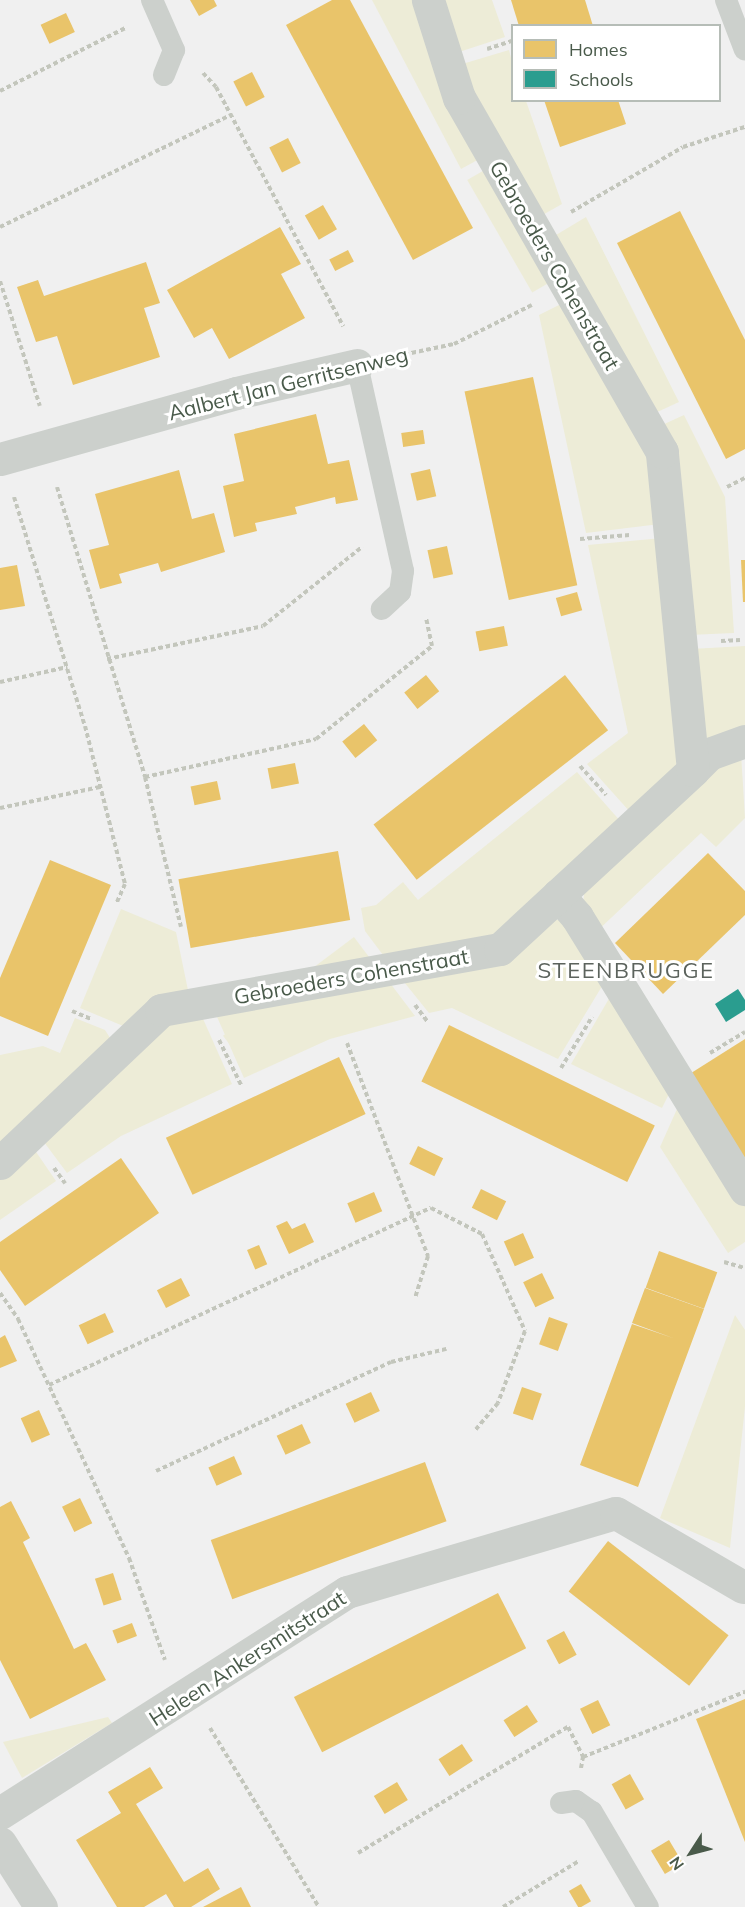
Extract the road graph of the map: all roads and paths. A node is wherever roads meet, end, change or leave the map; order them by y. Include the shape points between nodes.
1 (428, 0) edge
2 (726, 0) edge
3 (155, 6) edge
4 (745, 50) edge
5 (169, 68) joint
6 (0, 91) edge
7 (231, 115) junction
8 (745, 127) edge
9 (0, 226) edge
10 (536, 232) junction
11 (0, 281) edge
12 (568, 288) junction
13 (357, 365) junction
14 (48, 445) junction
15 (1, 459) edge
16 (745, 478) edge
17 (728, 488) dead end
18 (393, 522) junction
19 (670, 531) junction
20 (580, 539) dead end
21 (402, 587) junction
22 (382, 609) dead end
23 (107, 659) junction
24 (67, 667) junction
25 (0, 682) edge
26 (745, 741) edge
27 (693, 770) junction
28 (145, 777) junction
29 (100, 786) junction
30 (0, 808) edge
31 (558, 895) junction
32 (117, 902) dead end
33 (181, 927) dead end
34 (615, 980) junction
35 (347, 1043) dead end
36 (561, 1068) dead end
37 (0, 1163) edge
38 (745, 1189) edge
39 (411, 1218) junction
40 (724, 1262) dead end
41 (745, 1268) edge
42 (0, 1293) edge
43 (415, 1298) dead end
44 (446, 1349) dead end
45 (49, 1386) junction
46 (475, 1430) dead end
47 (156, 1470) dead end
48 (744, 1581) edge
49 (745, 1692) edge
50 (188, 1696) junction
51 (583, 1757) junction
52 (568, 1802) joint
53 (0, 1813) edge
54 (0, 1843) edge
55 (610, 1843) junction
56 (358, 1853) dead end
57 (41, 1907) edge
58 (319, 1907) edge
59 (503, 1907) edge
60 (648, 1907) edge

1 - 10 street, Gebroeders Cohenstraat via 459,98
2 - 4 lane
3 - 5 lane via 171,38
3 - 6 path
5 - 7 path via 208,77
7 - 9 path
7 - 13 path via 346,332
8 - 10 path via 683,147
10 - 12 street, Gebroeders Cohenstraat
11 - 14 path via 46,425
12 - 13 path, Aalbert Jan Gerritsenweg via 454,344
12 - 19 street, Gebroeders Cohenstraat via 662,452
13 - 14 street, Aalbert Jan Gerritsenweg via 236,393
13 - 18 lane
14 - 15 street, Aalbert Jan Gerritsenweg
14 - 23 path
15 - 24 path
16 - 17 path
18 - 21 lane via 403,571
18 - 23 path via 263,626
19 - 20 path
19 - 27 street, Gebroeders Cohenstraat
21 - 22 lane
21 - 28 path via 423,602 432,646 316,739
23 - 28 path
24 - 25 path
24 - 29 path
26 - 27 street, Gebroeders Cohenstraat via 709,754
27 - 31 street, Gebroeders Cohenstraat
28 - 33 path
29 - 30 path
29 - 32 path via 125,884
31 - 34 street via 577,917
31 - 37 street, Gebroeders Cohenstraat via 500,949 161,1010
34 - 36 path
34 - 38 street
35 - 39 path
39 - 43 path via 429,1256
39 - 45 path
39 - 46 path via 431,1208 482,1234 525,1331 498,1403
40 - 41 path
42 - 45 path via 18,1319
44 - 47 path via 391,1362
45 - 50 path via 129,1558 171,1675
48 - 50 street, Heleen Ankersmitstraat via 616,1513 347,1592
49 - 51 path
50 - 53 street, Heleen Ankersmitstraat
50 - 58 path
51 - 52 path
51 - 56 path via 568,1727
52 - 55 lane via 591,1812
54 - 57 street
55 - 59 path
55 - 60 lane

